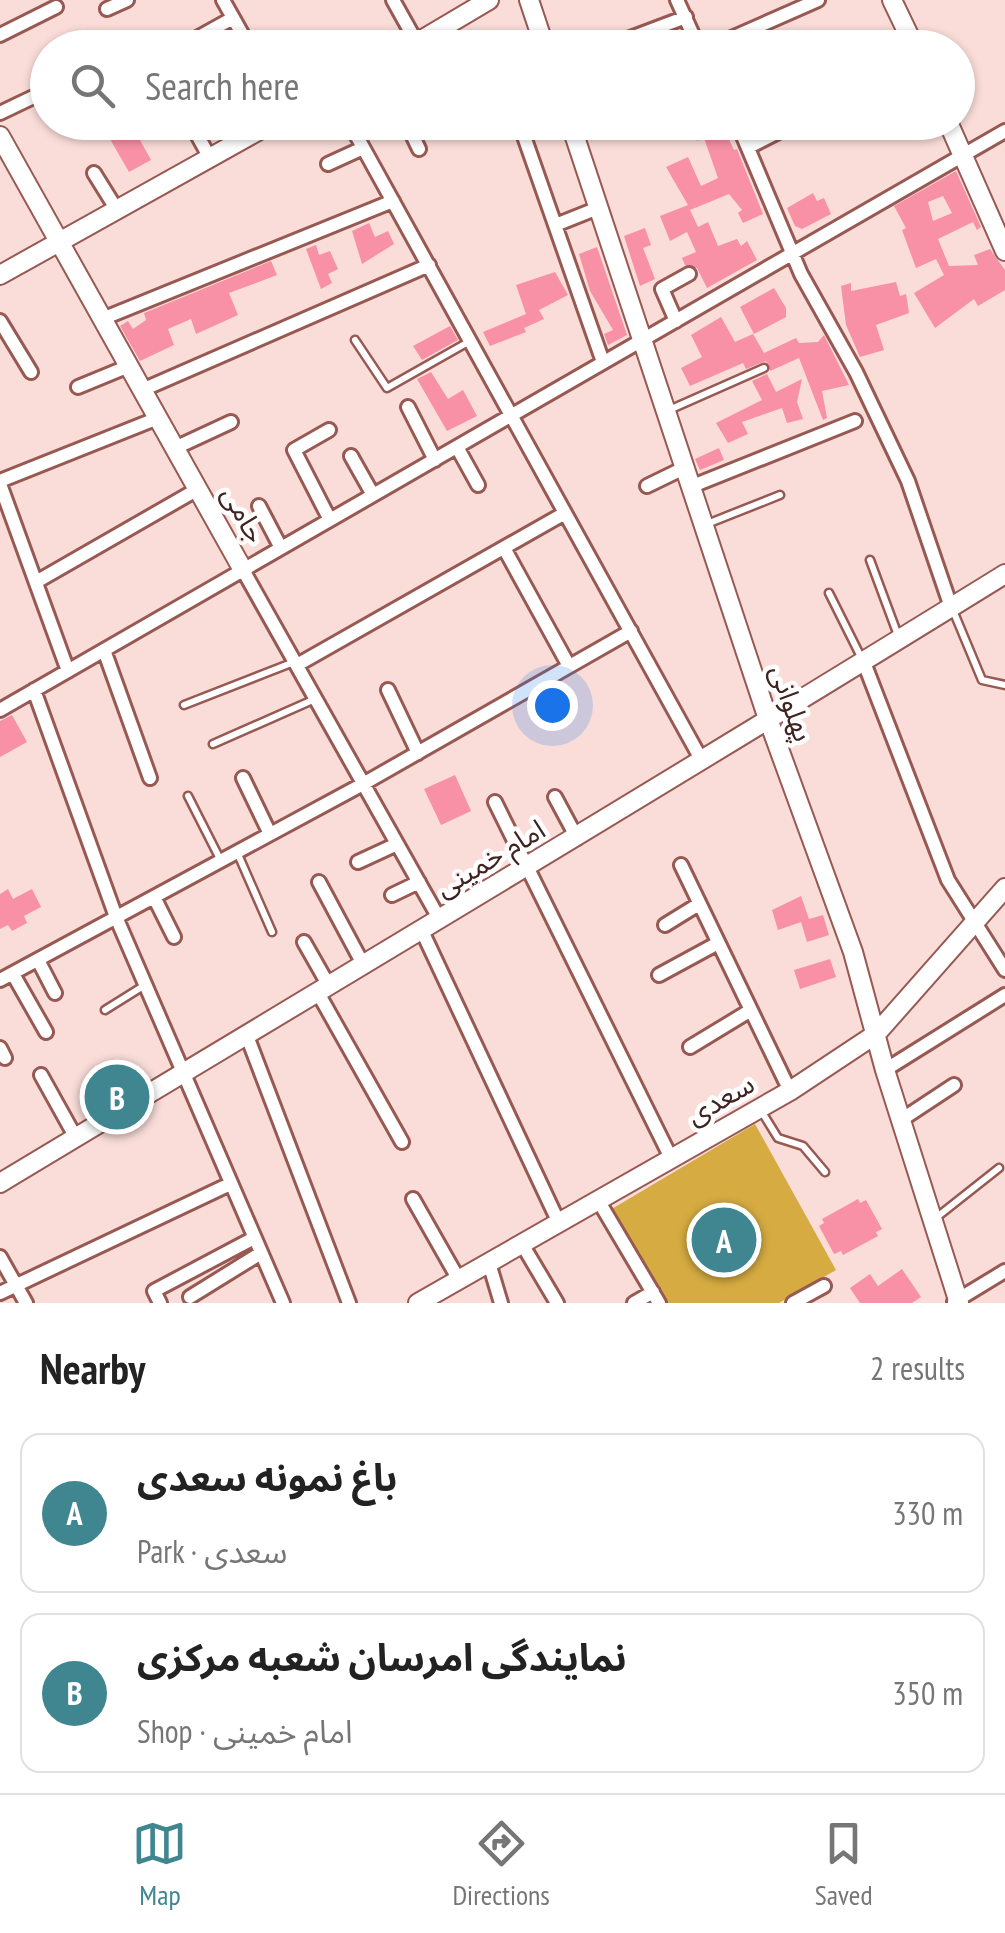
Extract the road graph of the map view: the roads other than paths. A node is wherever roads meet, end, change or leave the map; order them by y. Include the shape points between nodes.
1 (127, 0) edge
2 (223, 0) edge
3 (394, 0) edge
4 (489, 0) edge
5 (529, 0) edge
6 (677, 0) edge
7 (818, 0) edge
8 (892, 0) edge
9 (56, 8) dead end
10 (107, 9) dead end
11 (233, 18) junction
12 (686, 18) junction
13 (211, 30) edge
14 (240, 30) edge
15 (407, 30) edge
16 (438, 30) edge
17 (539, 30) edge
18 (653, 30) edge
19 (691, 30) edge
20 (750, 30) edge
21 (907, 30) edge
22 (0, 36) edge
23 (30, 99) edge
24 (0, 113) edge
25 (1005, 131) edge
26 (0, 136) edge
27 (200, 140) edge
28 (242, 140) edge
29 (359, 140) edge
30 (415, 140) edge
31 (526, 140) edge
32 (576, 140) edge
33 (745, 140) edge
34 (763, 140) edge
35 (955, 140) edge
36 (749, 147) junction
37 (363, 148) junction
38 (419, 149) dead end
39 (962, 156) junction
40 (210, 158) junction
41 (328, 164) dead end
42 (94, 173) dead end
43 (393, 200) junction
44 (598, 208) junction
45 (117, 210) junction
46 (557, 220) junction
47 (59, 242) junction
48 (1005, 251) edge
49 (794, 253) junction
50 (429, 265) junction
51 (689, 274) dead end
52 (0, 275) edge
53 (102, 318) junction
54 (0, 321) edge
55 (676, 321) junction
56 (355, 340) dead end
57 (470, 340) junction
58 (642, 340) junction
59 (16, 347) junction
60 (0, 356) edge
61 (604, 362) junction
62 (129, 366) junction
63 (764, 368) dead end
64 (31, 372) dead end
65 (78, 388) dead end
66 (142, 390) junction
67 (408, 407) dead end
68 (666, 411) junction
69 (512, 416) junction
70 (158, 418) junction
71 (854, 421) dead end
72 (230, 422) dead end
73 (329, 430) dead end
74 (456, 447) junction
75 (174, 448) junction
76 (351, 456) dead end
77 (434, 460) junction
78 (684, 468) junction
79 (0, 483) edge
80 (478, 485) dead end
81 (647, 486) dead end
82 (690, 487) junction
83 (198, 490) junction
84 (374, 495) junction
85 (780, 495) dead end
86 (259, 506) dead end
87 (565, 513) junction
88 (330, 520) junction
89 (704, 526) junction
90 (281, 548) junction
91 (504, 548) junction
92 (870, 560) dead end
93 (243, 570) junction
94 (1005, 574) edge
95 (36, 582) junction
96 (828, 593) dead end
97 (951, 607) junction
98 (631, 632) junction
99 (900, 639) junction
100 (104, 650) junction
101 (863, 660) junction
102 (296, 663) junction
103 (569, 666) junction
104 (68, 671) junction
105 (1005, 685) edge
106 (34, 690) junction
107 (388, 690) dead end
108 (316, 699) junction
109 (184, 705) dead end
110 (0, 710) edge
111 (767, 716) junction
112 (213, 744) dead end
113 (418, 753) junction
114 (701, 759) junction
115 (150, 778) dead end
116 (243, 778) dead end
117 (364, 784) junction
118 (188, 796) dead end
119 (555, 797) dead end
120 (496, 802) dead end
121 (270, 834) junction
122 (577, 838) junction
123 (397, 844) junction
124 (236, 852) junction
125 (220, 861) junction
126 (358, 862) dead end
127 (680, 866) dead end
128 (526, 868) junction
129 (318, 882) dead end
130 (418, 882) junction
131 (1005, 888) edge
132 (392, 895) dead end
133 (154, 897) junction
134 (699, 904) junction
135 (116, 917) junction
136 (440, 920) junction
137 (976, 924) junction
138 (665, 925) dead end
139 (422, 931) junction
140 (272, 932) dead end
141 (174, 937) dead end
142 (304, 942) dead end
143 (718, 943) junction
144 (38, 960) junction
145 (364, 966) junction
146 (1005, 970) edge
147 (659, 975) dead end
148 (6, 977) edge
149 (145, 985) junction
150 (324, 989) junction
151 (55, 993) dead end
152 (1005, 994) edge
153 (105, 1010) dead end
154 (751, 1010) junction
155 (46, 1032) dead end
156 (876, 1034) junction
157 (246, 1036) junction
158 (690, 1047) dead end
159 (885, 1070) junction
160 (182, 1074) junction
161 (40, 1076) dead end
162 (954, 1085) dead end
163 (790, 1091) junction
164 (759, 1108) junction
165 (901, 1120) junction
166 (76, 1138) junction
167 (402, 1142) dead end
168 (671, 1158) junction
169 (999, 1168) dead end
170 (825, 1172) dead end
171 (2, 1176) edge
172 (230, 1184) junction
173 (413, 1199) dead end
174 (598, 1200) junction
175 (933, 1220) junction
176 (559, 1222) junction
177 (254, 1238) junction
178 (522, 1244) junction
179 (260, 1253) junction
180 (0, 1257) edge
181 (488, 1262) junction
182 (1005, 1271) edge
183 (459, 1280) junction
184 (16, 1285) junction
185 (824, 1286) dead end
186 (0, 1293) edge
187 (190, 1297) dead end
188 (656, 1298) edge
189 (281, 1299) edge
190 (422, 1302) edge
191 (956, 1302) edge
192 (26, 1303) edge
193 (160, 1303) edge
194 (264, 1303) edge
195 (349, 1303) edge
196 (502, 1303) edge
197 (557, 1303) edge
198 (634, 1303) edge
199 (793, 1303) edge

1 - 10 street
2 - 11 street
3 - 15 street
4 - 16 main road
5 - 17 main road
6 - 12 street
7 - 20 street
8 - 21 main road
9 - 22 street
11 - 13 street
11 - 14 street
12 - 18 street
12 - 19 street
23 - 24 street
25 - 39 street
26 - 47 main road, جامی
27 - 40 street
28 - 40 main road
29 - 37 street
30 - 38 street
31 - 46 street
32 - 44 main road, پهلوانی
33 - 36 street
34 - 36 street
35 - 39 main road
36 - 49 street
37 - 41 street
37 - 43 street
39 - 48 main road
39 - 49 street
40 - 45 main road
42 - 45 street
43 - 50 street
43 - 53 street
44 - 46 street
44 - 58 main road, پهلوانی
45 - 47 main road
46 - 61 street
47 - 52 main road
47 - 53 main road, جامی
49 - 55 street
49 - 97 street via 908,481
50 - 57 street
50 - 66 street
51 - 55 street via 662,289
53 - 62 main road, جامی
54 - 59 street
55 - 58 street
56 - 57 lane via 387,388
57 - 69 street
58 - 61 street
58 - 68 main road, پهلوانی
59 - 60 street
59 - 64 street
61 - 69 street
62 - 65 street
62 - 66 main road, جامی
63 - 68 lane
66 - 70 main road, جامی
67 - 77 street
68 - 78 main road, پهلوانی
69 - 74 street
69 - 87 street
70 - 75 main road, جامی
70 - 79 street
71 - 82 street
72 - 75 street
73 - 88 street via 294,450
74 - 77 street
74 - 80 street
75 - 83 main road, جامی
76 - 84 street
77 - 84 street
78 - 81 street
78 - 82 main road, پهلوانی
79 - 95 street
82 - 89 main road, پهلوانی
83 - 93 main road, جامی
83 - 95 street
84 - 88 street
85 - 89 lane
86 - 90 street
87 - 91 street
87 - 98 street
88 - 90 street
89 - 111 main road, پهلوانی
90 - 93 street
91 - 102 street
91 - 103 street
92 - 99 lane
93 - 100 street
93 - 102 street, جامی
94 - 97 main road, امام خمینی
95 - 104 street
96 - 101 lane
97 - 99 main road, امام خمینی
97 - 105 lane via 982,680
98 - 103 street
98 - 114 street
99 - 101 main road, امام خمینی
100 - 104 street
100 - 115 street
101 - 111 main road, امام خمینی
101 - 137 street via 948,880
102 - 108 street, جامی
102 - 109 lane
103 - 113 street
104 - 106 street
106 - 110 street
106 - 135 street
107 - 113 street
108 - 112 lane
108 - 117 street, جامی
111 - 114 main road, امام خمینی
111 - 156 main road, پهلوانی
113 - 117 street
114 - 122 main road, امام خمینی
116 - 121 street
117 - 121 street
117 - 123 street, جامی
118 - 125 lane
119 - 122 street
120 - 128 street
121 - 124 street
122 - 128 main road, امام خمینی
123 - 126 street
123 - 130 street, جامی
124 - 125 street
124 - 140 lane
125 - 133 street
127 - 134 street
128 - 136 main road, امام خمینی
128 - 168 street
129 - 145 street
130 - 132 street
130 - 136 street, جامی
131 - 137 main road, سعدی
133 - 135 street
133 - 141 street
134 - 138 street
134 - 143 street
135 - 144 street
135 - 149 street
136 - 139 main road, امام خمینی
137 - 146 street
137 - 156 main road, سعدی
139 - 145 main road, امام خمینی
139 - 176 street
142 - 150 street
143 - 147 street
143 - 154 street
144 - 148 street
144 - 151 street
145 - 150 main road, امام خمینی
148 - 155 street
149 - 153 lane
149 - 160 street
150 - 157 main road, امام خمینی
150 - 167 street
152 - 159 street
154 - 158 street
154 - 163 street
156 - 159 main road, پهلوانی
156 - 163 main road, سعدی
157 - 160 main road, امام خمینی
157 - 195 street
159 - 165 main road, پهلوانی
160 - 166 main road, امام خمینی
160 - 172 street
161 - 166 street
162 - 165 street
163 - 164 main road, سعدی
164 - 168 main road, سعدی
164 - 170 lane via 778,1138 803,1146
165 - 175 main road, پهلوانی
166 - 171 main road, امام خمینی
168 - 174 main road, سعدی
169 - 175 lane
172 - 177 street
172 - 184 street
173 - 183 street
174 - 176 main road, سعدی
174 - 188 street
175 - 191 main road, پهلوانی
176 - 178 main road, سعدی
177 - 179 street
177 - 193 street via 154,1291
178 - 181 main road, سعدی
178 - 197 street
179 - 187 street
179 - 189 street
180 - 184 street
181 - 183 main road, سعدی
181 - 196 street
182 - 191 street
183 - 190 main road, سعدی
184 - 186 street
184 - 192 street
185 - 199 street
188 - 198 street
189 - 194 street

